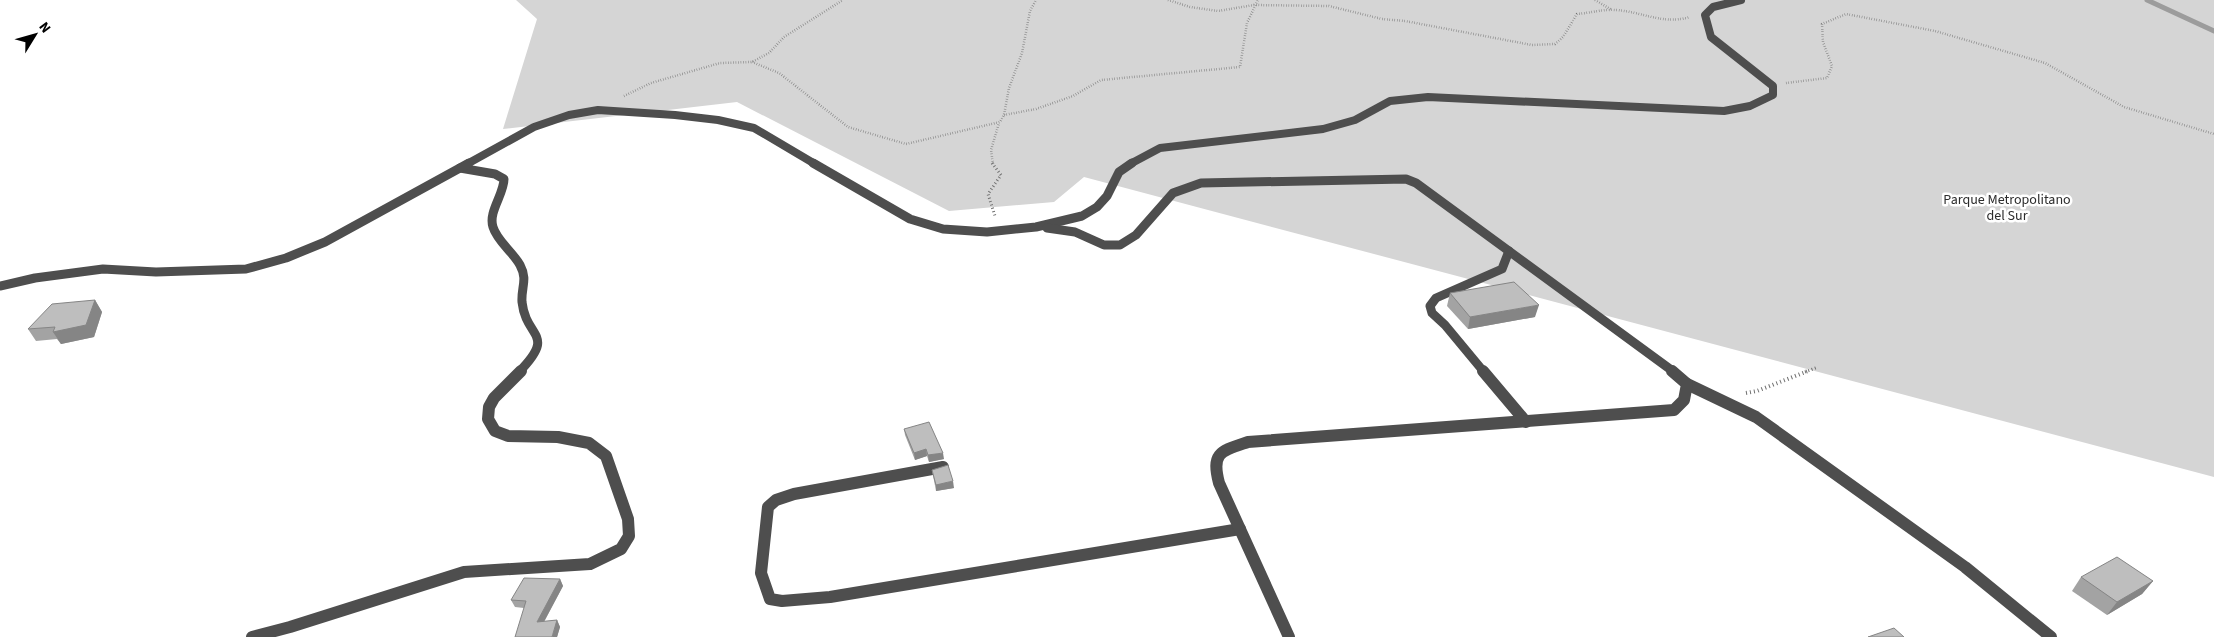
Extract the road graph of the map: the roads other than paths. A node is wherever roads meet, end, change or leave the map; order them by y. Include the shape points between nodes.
1 (1741, 0) edge
2 (460, 168) junction
3 (1036, 227) junction
4 (1509, 251) junction
5 (0, 286) edge
6 (1687, 384) junction
7 (1526, 422) junction
8 (943, 467) edge
9 (1240, 529) junction
10 (252, 637) edge
11 (1289, 637) edge
12 (2051, 637) edge

1 - 3 street via 1713,7 1706,15 1711,37 1774,86 1773,95 1761,104 1724,111 1404,98 1381,105 1355,120 1322,129 1160,148 1119,172 1107,196 1097,207 1082,216
2 - 3 street via 534,127 584,112 616,111 718,120 754,128 910,219 943,229 988,232
2 - 5 street via 325,242 286,258 246,269 156,272 103,269
2 - 10 street via 496,174 504,179 492,220 493,228 519,263 525,277 524,310 539,340 531,360 494,398 488,419 495,430 508,436 558,437 589,443 606,456 628,519 629,536 621,549 590,564 464,572
3 - 4 street via 1070,230 1108,246 1133,239 1169,196 1184,187 1201,183 1395,178 1416,183
4 - 6 street
4 - 7 street via 1502,269 1436,298 1430,306 1432,313
6 - 7 street via 1684,400 1674,410
6 - 12 street via 1756,417 1965,566
7 - 9 street via 1248,442 1226,449 1215,463 1219,483
8 - 9 street via 776,500 768,507 761,573 770,599 830,597
9 - 11 street

